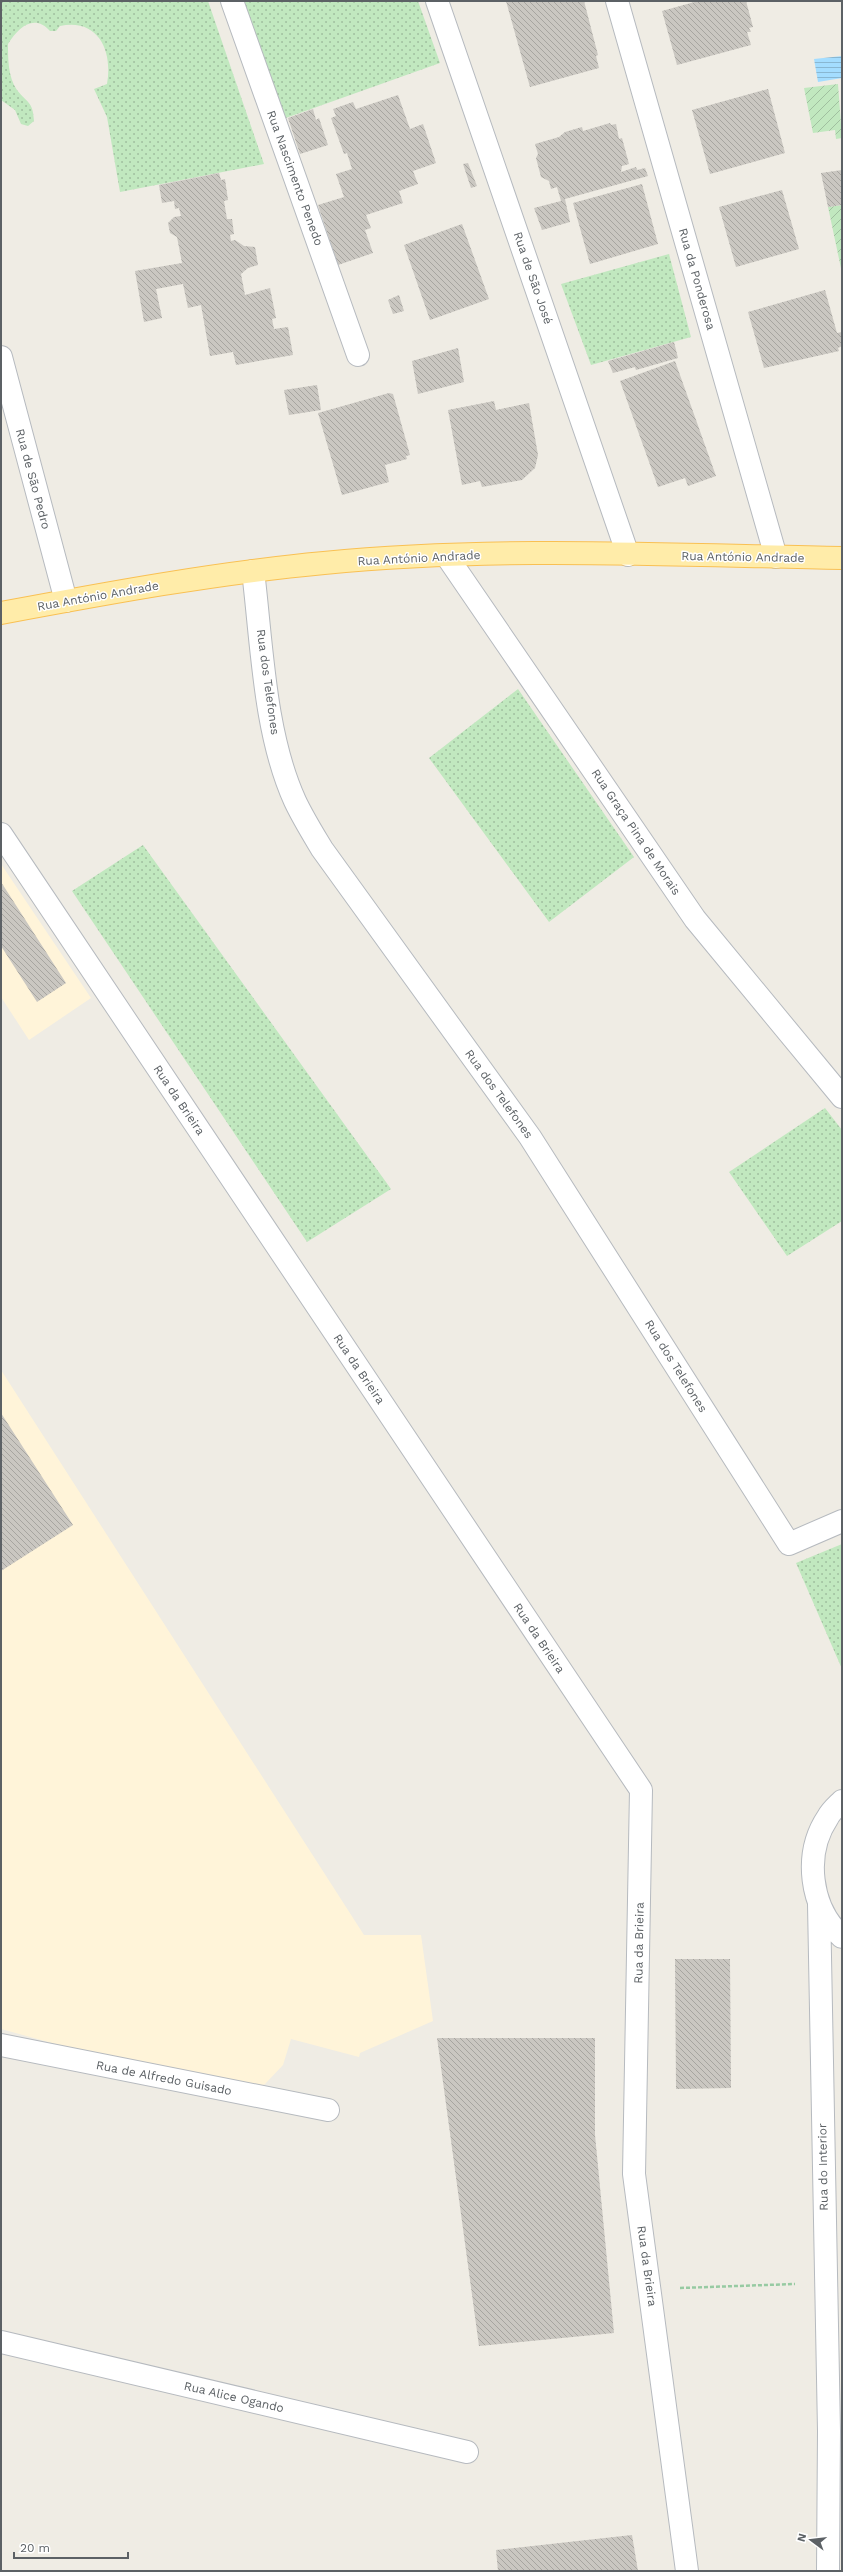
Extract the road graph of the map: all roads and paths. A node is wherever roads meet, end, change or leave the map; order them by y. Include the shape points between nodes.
1 (232, 1) edge
2 (437, 1) edge
3 (617, 1) edge
4 (358, 355) dead end
5 (1, 358) edge
6 (446, 555) junction
7 (628, 555) junction
8 (776, 557) junction
9 (842, 558) edge
10 (253, 571) junction
11 (66, 601) junction
12 (1, 613) edge
13 (1, 834) edge
14 (842, 1097) edge
15 (842, 1521) edge
16 (842, 1801) edge
17 (818, 1904) junction
18 (842, 1937) edge
19 (1, 2045) edge
20 (328, 2110) dead end
21 (825, 2283) junction
22 (650, 2288) junction
23 (1, 2342) edge
24 (835, 2431) edge
25 (467, 2452) dead end
26 (687, 2571) edge
27 (828, 2571) edge

1 - 4 street, Rua Nascimento Penedo
2 - 7 street, Rua de São José
3 - 8 street, Rua da Ponderosa
5 - 11 street, Rua de São Pedro
6 - 7 main road, Rua António Andrade
6 - 10 main road, Rua António Andrade via 325,562
6 - 14 street, Rua Graça Pina de Morais via 695,919
7 - 8 main road, Rua António Andrade
8 - 9 main road, Rua António Andrade
10 - 11 main road, Rua António Andrade
10 - 15 street, Rua dos Telefones via 271,714 280,756 295,801 322,850 530,1137 789,1544
11 - 12 main road, Rua António Andrade
13 - 22 street, Rua da Brieira via 641,1790 634,2174
16 - 17 street, Rua do Interior via 827,1817 815,1844 812,1874
17 - 18 street, Rua do Interior via 833,1929
17 - 21 street, Rua do Interior
19 - 20 street, Rua de Alfredo Guisado
21 - 22 path
21 - 24 street, Rua do Interior
22 - 26 street, Rua da Brieira
23 - 25 street, Rua Alice Ogando
24 - 27 street, Rua do Interior

